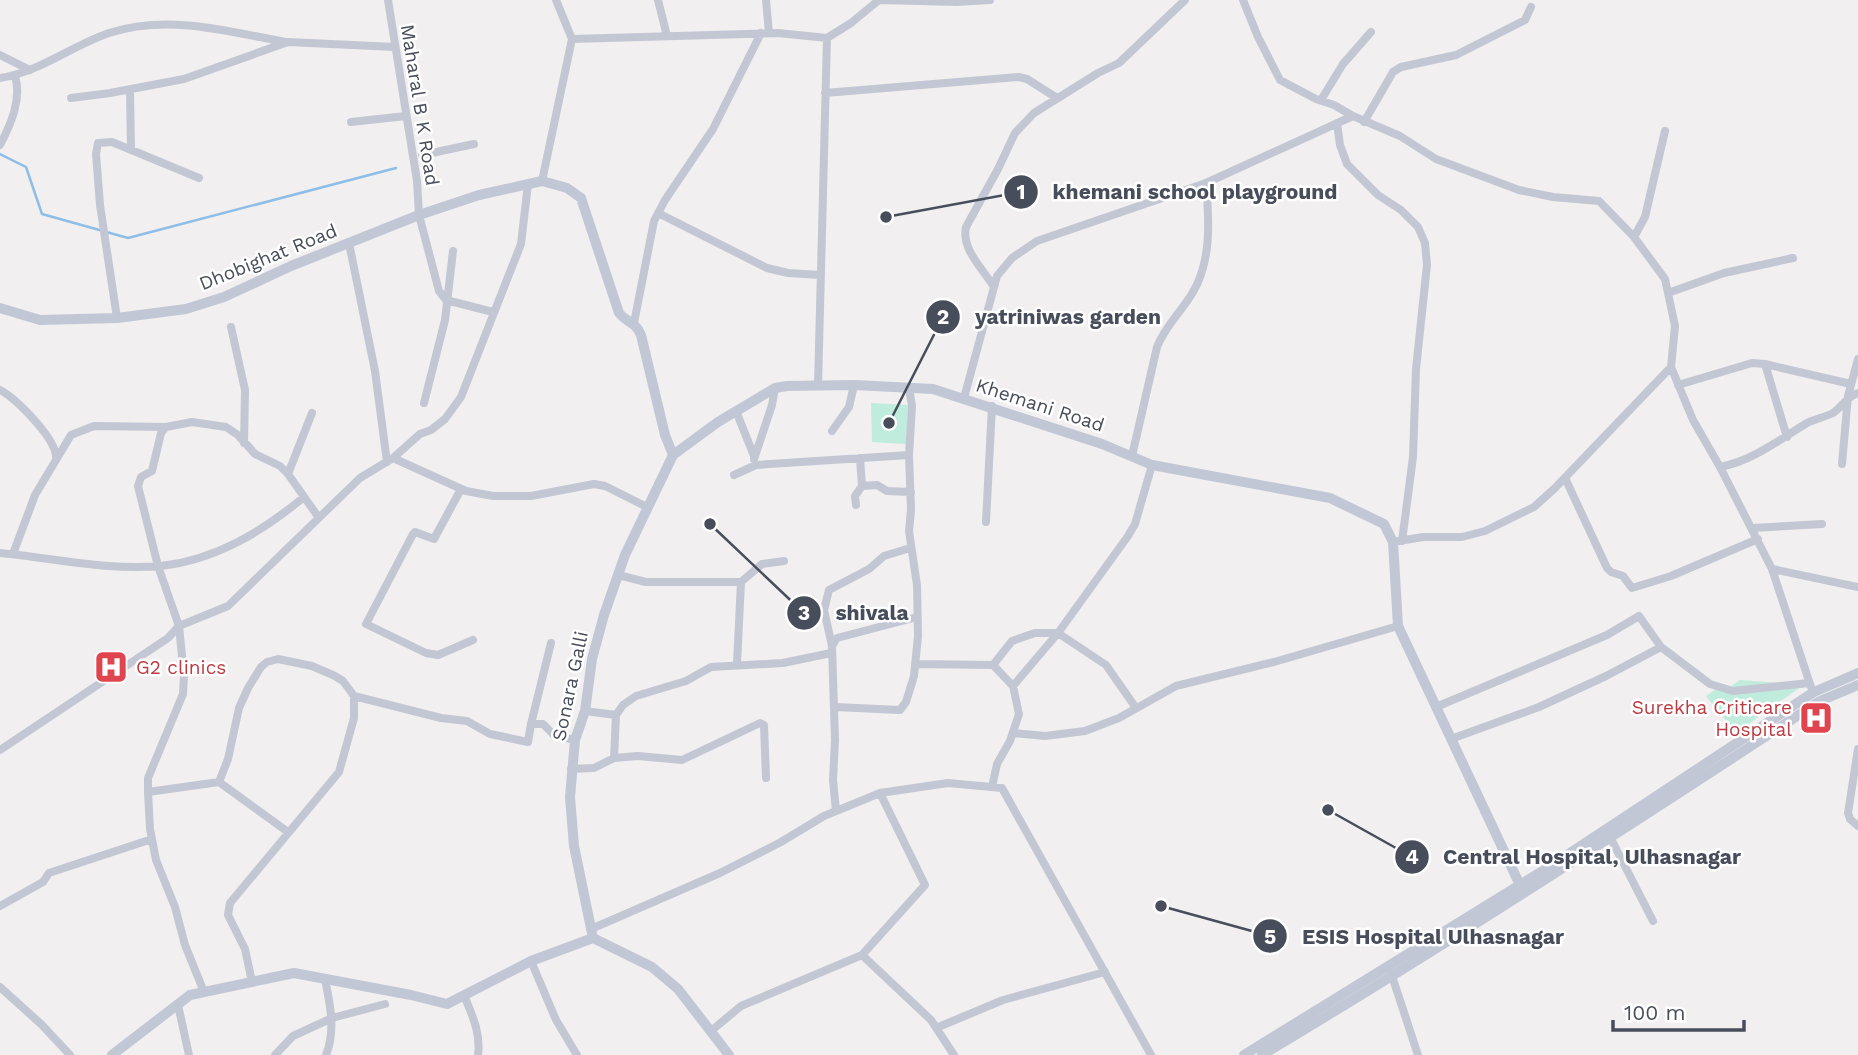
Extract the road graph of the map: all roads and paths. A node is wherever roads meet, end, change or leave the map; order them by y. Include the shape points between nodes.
1 (388, 0) edge
2 (556, 0) edge
3 (658, 0) edge
4 (766, 0) edge
5 (879, 0) edge
6 (990, 0) edge
7 (1185, 0) edge
8 (1243, 0) edge
9 (1531, 7) dead end
10 (1371, 32) dead end
11 (765, 33) junction
12 (667, 36) junction
13 (572, 38) junction
14 (828, 38) junction
15 (288, 42) junction
16 (395, 47) junction
17 (0, 55) edge
18 (30, 70) junction
19 (15, 76) junction
20 (0, 78) edge
21 (130, 90) junction
22 (825, 93) junction
23 (71, 98) dead end
24 (1057, 98) junction
25 (1321, 100) junction
26 (406, 116) junction
27 (1353, 116) junction
28 (351, 122) dead end
29 (1364, 122) junction
30 (1337, 123) junction
31 (1665, 131) dead end
32 (474, 144) dead end
33 (0, 145) edge
34 (131, 150) junction
35 (422, 155) dead end
36 (199, 178) dead end
37 (542, 181) junction
38 (1206, 183) junction
39 (527, 184) junction
40 (658, 214) junction
41 (419, 215) junction
42 (1634, 237) junction
43 (349, 243) junction
44 (453, 251) dead end
45 (1793, 258) dead end
46 (820, 275) junction
47 (994, 287) junction
48 (1668, 293) junction
49 (446, 300) junction
50 (0, 307) edge
51 (493, 312) junction
52 (117, 318) junction
53 (634, 323) junction
54 (231, 327) dead end
55 (1858, 359) edge
56 (1765, 364) junction
57 (1671, 367) junction
58 (1678, 384) junction
59 (1851, 384) junction
60 (854, 385) junction
61 (818, 386) junction
62 (775, 388) junction
63 (909, 388) junction
64 (0, 390) edge
65 (1858, 393) edge
66 (1849, 396) junction
67 (964, 398) junction
68 (424, 403) dead end
69 (992, 407) junction
70 (736, 411) junction
71 (312, 413) dead end
72 (1846, 414) junction
73 (1858, 417) edge
74 (166, 427) junction
75 (832, 431) dead end
76 (1787, 437) junction
77 (244, 443) junction
78 (673, 455) junction
79 (909, 455) junction
80 (1132, 456) junction
81 (56, 457) junction
82 (860, 458) junction
83 (390, 460) junction
84 (755, 462) junction
85 (1842, 464) dead end
86 (1152, 465) junction
87 (1720, 467) junction
88 (289, 474) junction
89 (734, 475) dead end
90 (1565, 478) junction
91 (862, 486) junction
92 (461, 489) junction
93 (911, 492) junction
94 (304, 497) junction
95 (856, 505) dead end
96 (647, 507) junction
97 (319, 518) junction
98 (986, 522) dead end
99 (1822, 524) dead end
100 (1752, 528) junction
101 (1758, 539) junction
102 (1397, 541) junction
103 (910, 548) junction
104 (0, 553) edge
105 (13, 554) junction
106 (784, 561) dead end
107 (158, 566) junction
108 (1772, 569) junction
109 (618, 575) junction
110 (741, 582) junction
111 (1858, 587) edge
112 (917, 617) junction
113 (178, 626) junction
114 (1398, 626) junction
115 (1058, 633) junction
116 (473, 640) dead end
117 (551, 643) dead end
118 (1661, 647) junction
119 (832, 649) junction
120 (737, 664) junction
121 (915, 664) junction
122 (993, 665) junction
123 (1858, 673) edge
124 (1858, 685) edge
125 (1013, 687) junction
126 (1814, 692) junction
127 (354, 696) junction
128 (835, 707) junction
129 (1436, 707) junction
130 (1136, 708) junction
131 (584, 710) junction
132 (616, 715) junction
133 (531, 724) junction
134 (1013, 733) junction
135 (1451, 739) junction
136 (575, 740) junction
137 (1858, 748) edge
138 (0, 750) edge
139 (614, 758) junction
140 (572, 769) junction
141 (766, 778) dead end
142 (219, 782) junction
143 (992, 787) junction
144 (148, 792) junction
145 (880, 793) junction
146 (836, 811) junction
147 (1858, 826) edge
148 (288, 831) junction
149 (1608, 834) junction
150 (152, 839) junction
151 (1522, 888) junction
152 (0, 906) edge
153 (1653, 921) dead end
154 (592, 933) junction
155 (862, 955) junction
156 (531, 961) junction
157 (1105, 972) junction
158 (1390, 972) junction
159 (325, 979) junction
160 (252, 982) junction
161 (0, 987) edge
162 (204, 992) junction
163 (464, 995) junction
164 (178, 1004) junction
165 (384, 1004) dead end
166 (332, 1018) junction
167 (936, 1028) junction
168 (711, 1031) junction
169 (70, 1055) edge
170 (113, 1055) edge
171 (189, 1055) edge
172 (275, 1055) edge
173 (327, 1055) edge
174 (478, 1055) edge
175 (577, 1055) edge
176 (729, 1055) edge
177 (954, 1055) edge
178 (1151, 1055) edge
179 (1244, 1055) edge
180 (1262, 1055) edge
181 (1418, 1055) edge

1 - 16 street, Maharal B K Road
2 - 13 street
3 - 12 street
4 - 11 street
5 - 6 street
5 - 14 street
7 - 24 street via 1119,63
8 - 25 street via 1280,80
9 - 29 street via 1525,20 1456,55 1393,72
10 - 25 street via 1343,64
11 - 12 street
11 - 14 street
11 - 40 street via 713,129
12 - 13 street
13 - 37 street
14 - 22 street
15 - 16 street
15 - 18 street via 205,27 156,25 111,33
15 - 21 street via 184,79
16 - 26 street, Maharal B K Road
17 - 18 street
18 - 19 street
19 - 20 street
19 - 33 street via 19,89
21 - 23 street
21 - 34 street
22 - 24 street via 1019,77
22 - 46 street
24 - 47 street via 1015,133 966,227 963,238
25 - 27 street
26 - 28 street
26 - 41 street, Maharal B K Road
27 - 29 street
27 - 30 street
29 - 42 street via 1400,136 1436,159 1519,190 1599,201
30 - 38 street
30 - 102 street via 1347,164 1418,227 1424,243 1427,265 1413,457
31 - 42 street via 1645,217
32 - 35 street
34 - 36 street
34 - 52 street via 112,142 98,144 96,154
37 - 39 street, Dhobighat Road
37 - 53 street via 567,188 581,198 619,313
38 - 47 street via 1037,241 1012,258 997,275
38 - 80 street via 1209,224 1202,272 1157,347
39 - 41 street, Dhobighat Road
39 - 51 street via 521,244
40 - 46 street via 766,268
40 - 53 street
41 - 43 street, Dhobighat Road
41 - 49 street, Maharal B K Road via 439,291
42 - 48 street via 1664,279
43 - 52 street, Dhobighat Road via 224,297 186,309
43 - 83 street
44 - 49 street
45 - 48 street
46 - 61 street
47 - 67 street
48 - 57 street via 1675,326
49 - 51 street
49 - 68 street
50 - 52 street, Dhobighat Road via 40,320
51 - 83 street via 461,397 445,419
53 - 78 street
54 - 77 street via 245,390
55 - 59 street
56 - 58 street via 1752,363
56 - 59 street
56 - 76 street
57 - 58 street
57 - 90 street
58 - 87 street
59 - 66 street
60 - 61 street, Khemani Road
60 - 63 street, Khemani Road
60 - 75 street via 849,407
61 - 62 street, Khemani Road
62 - 70 street, Khemani Road
62 - 84 street
63 - 67 street, Khemani Road
63 - 79 street
64 - 81 street via 23,408 53,443
65 - 66 street
66 - 72 street
66 - 76 street via 1831,414
67 - 69 street, Khemani Road
69 - 80 street, Khemani Road
69 - 98 street
70 - 78 street, Khemani Road
70 - 84 street
71 - 88 street
72 - 73 street
72 - 85 street
74 - 77 street via 192,422 226,427
74 - 81 street via 94,426 71,435
74 - 107 street via 152,471 141,477 138,486
76 - 87 street via 1737,464
77 - 88 street
78 - 96 street, Sonara Galli
79 - 82 street
79 - 93 street
80 - 86 street, Khemani Road
81 - 105 street via 35,495
82 - 84 street
82 - 91 street
83 - 92 street
83 - 97 street via 359,478
84 - 89 street
86 - 102 street, Khemani Road via 1330,498 1384,524
86 - 115 street via 1135,524
87 - 100 street
88 - 94 street
90 - 101 street via 1607,568 1623,576 1632,588
90 - 102 street via 1534,506 1485,531
91 - 93 street
91 - 95 street via 855,496
92 - 96 street via 493,496 531,496 594,484
92 - 116 street via 434,539 412,534 366,624 426,653 438,654
93 - 103 street
94 - 97 street
94 - 107 street via 268,525 218,551
96 - 109 street, Sonara Galli
97 - 113 street via 228,607
99 - 100 street
100 - 101 street
101 - 108 street
102 - 114 street
103 - 112 street
103 - 119 street via 884,556 829,590 824,610
104 - 105 street
105 - 107 street
106 - 110 street via 762,564
107 - 113 street
108 - 111 street
108 - 126 street
109 - 110 street via 646,582
109 - 131 street, Sonara Galli via 592,659
110 - 120 street
112 - 119 street via 837,638
112 - 121 street
113 - 138 street via 169,638
113 - 144 street via 183,694 148,778
114 - 129 street
114 - 130 street via 1176,686
115 - 122 street via 1012,640
115 - 125 street
115 - 130 street via 1106,665
117 - 133 street
118 - 126 street via 1710,684 1733,691
118 - 129 street via 1639,617
118 - 135 street via 1539,707
119 - 120 street via 783,663
119 - 128 street
120 - 132 street via 711,667 686,681 636,695
121 - 122 street
121 - 128 street via 900,710
122 - 125 street
123 - 126 street
124 - 126 street
125 - 134 street via 1019,714
126 - 149 street
127 - 133 street via 467,721 490,734 528,742
127 - 142 street via 343,681 312,666 278,659 267,662 239,708
127 - 148 street via 354,718 339,772
128 - 146 street
129 - 135 street
130 - 134 street via 1085,731 1045,736
131 - 132 street
131 - 136 street, Sonara Galli
132 - 139 street
133 - 136 street via 543,724 554,735
134 - 143 street via 997,764
135 - 151 street
136 - 140 street, Sonara Galli
137 - 147 street via 1848,813
139 - 140 street via 594,768
139 - 141 street via 682,760 760,723 764,725
140 - 154 street, Sonara Galli via 574,846
142 - 144 street
142 - 148 street
143 - 145 street via 948,783
143 - 157 street via 1002,788
144 - 150 street
145 - 146 street
145 - 155 street via 925,885
146 - 154 street via 720,873
148 - 160 street via 228,910 245,949
149 - 151 street
149 - 153 street
150 - 152 street via 49,873 43,882
150 - 162 street
151 - 158 street
154 - 156 street
154 - 168 street via 652,967 678,989
155 - 167 street
155 - 168 street via 741,1006
156 - 163 street
156 - 175 street
157 - 167 street via 1003,1000
157 - 178 street
158 - 179 street
158 - 180 street
158 - 181 street
159 - 160 street via 294,973
159 - 163 street via 447,1004
159 - 166 street
160 - 162 street
161 - 169 street
162 - 164 street
163 - 174 street via 477,1027
164 - 170 street
164 - 171 street
165 - 166 street
166 - 172 street via 293,1036
166 - 173 street
167 - 177 street
168 - 176 street

